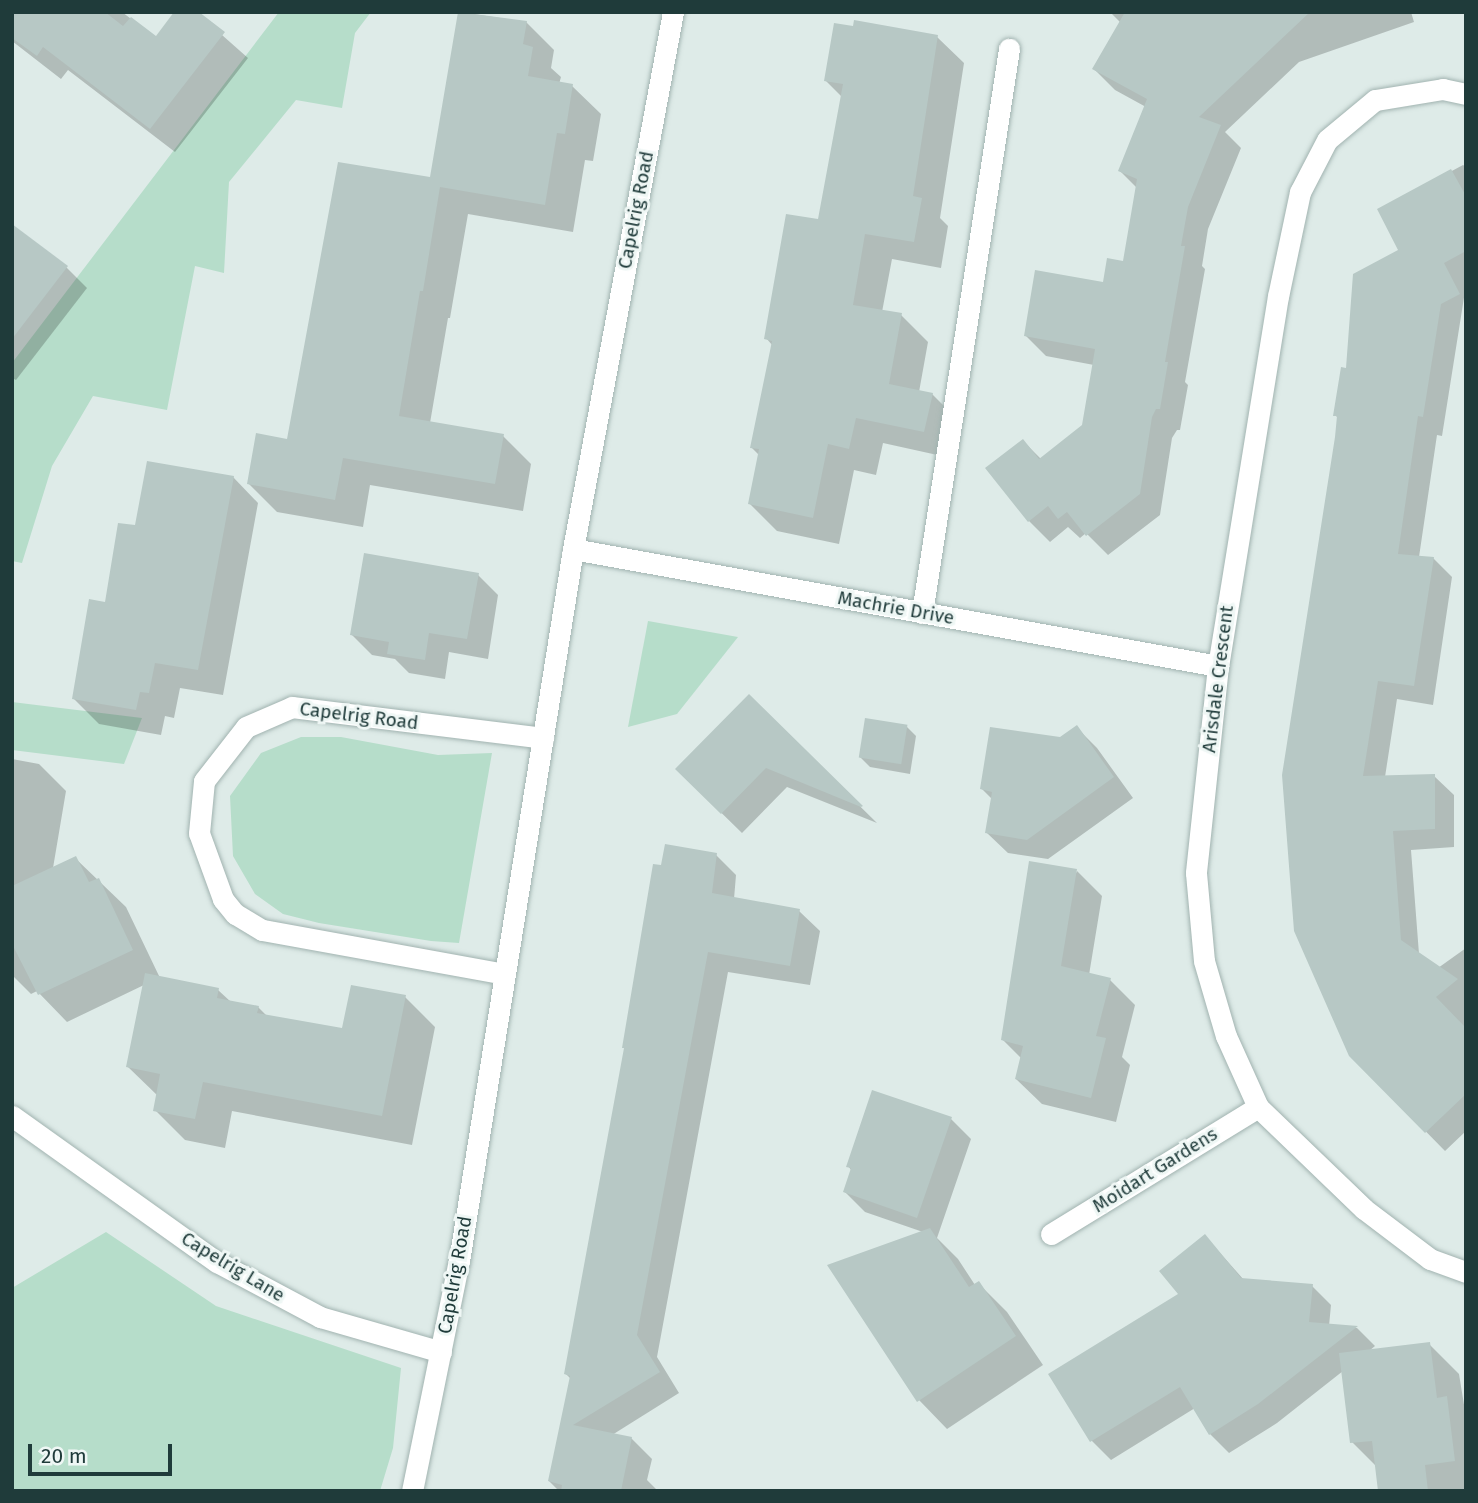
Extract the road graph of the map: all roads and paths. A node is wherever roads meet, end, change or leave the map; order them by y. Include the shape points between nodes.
1 (673, 12) edge
2 (1009, 49) dead end
3 (1466, 94) edge
4 (573, 549) junction
5 (922, 613) junction
6 (1218, 666) junction
7 (543, 738) junction
8 (505, 975) junction
9 (1258, 1107) junction
10 (12, 1116) edge
11 (1051, 1234) dead end
12 (1466, 1272) edge
13 (440, 1352) junction
14 (412, 1491) edge

1 - 4 street, Capelrig Road
2 - 5 street
3 - 6 street, Arisdale Crescent via 1443,89 1375,100 1327,140 1300,192 1278,296
4 - 5 street, Machrie Drive
4 - 7 street, Capelrig Road
5 - 6 street, Machrie Drive
6 - 9 street, Arisdale Crescent via 1196,873 1198,898 1204,961 1226,1036
7 - 8 street, Capelrig Road
7 - 8 street, Capelrig Road via 292,707 246,727 204,780 199,833 223,899 235,914 262,930
8 - 13 street, Capelrig Road
9 - 11 street, Moidart Gardens
9 - 12 street, Arisdale Crescent via 1364,1209 1430,1259
10 - 13 street, Capelrig Lane via 217,1262 320,1317
13 - 14 street, Capelrig Road

